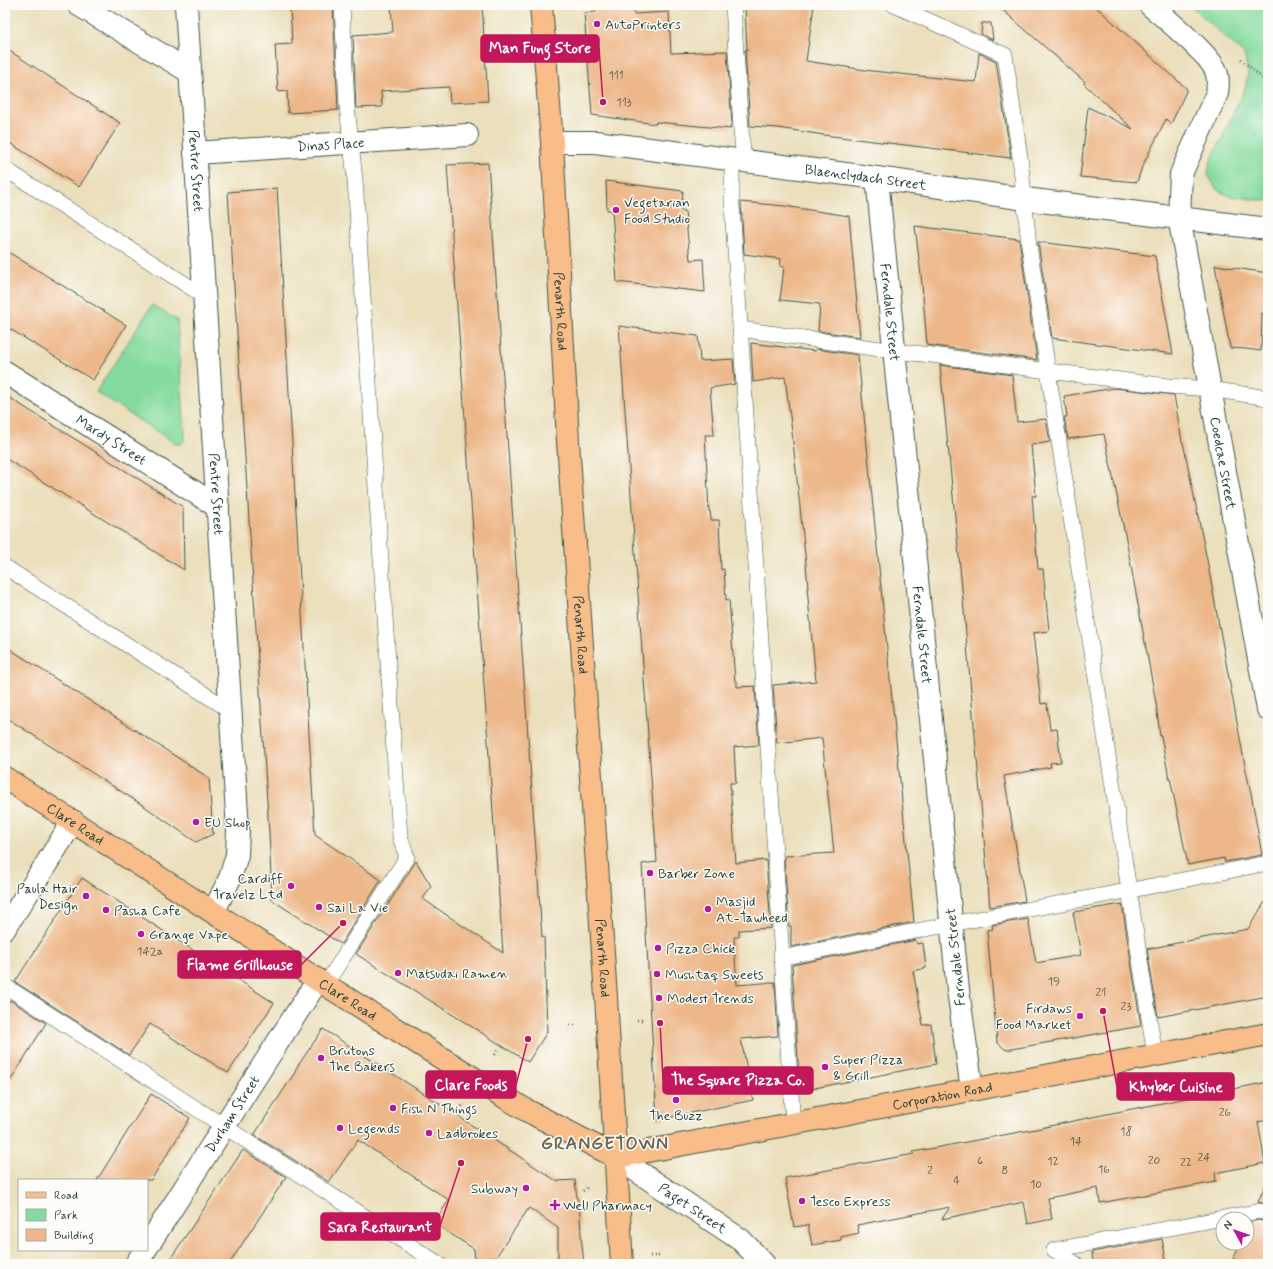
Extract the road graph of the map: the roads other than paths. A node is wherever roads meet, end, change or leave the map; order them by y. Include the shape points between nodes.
1 (80, 5) edge
2 (186, 5) edge
3 (342, 5) edge
4 (541, 5) edge
5 (733, 5) edge
6 (894, 5) edge
7 (1150, 5) edge
8 (190, 72) junction
9 (467, 135) dead end
10 (351, 142) junction
11 (552, 142) junction
12 (195, 153) junction
13 (738, 160) junction
14 (5, 168) edge
15 (877, 178) junction
16 (1024, 199) junction
17 (1179, 217) junction
18 (1268, 229) edge
19 (204, 296) junction
20 (740, 329) junction
21 (894, 351) junction
22 (1048, 371) junction
23 (5, 372) edge
24 (1210, 389) junction
25 (1268, 398) edge
26 (218, 507) junction
27 (5, 567) edge
28 (1268, 709) edge
29 (230, 711) junction
30 (5, 778) edge
31 (73, 821) junction
32 (1268, 863) edge
33 (1129, 891) junction
34 (214, 912) junction
35 (951, 924) junction
36 (5, 928) edge
37 (781, 958) junction
38 (322, 982) junction
39 (5, 986) edge
40 (1268, 1034) edge
41 (1155, 1056) junction
42 (972, 1090) junction
43 (793, 1124) junction
44 (224, 1126) junction
45 (616, 1157) junction
46 (1268, 1214) edge
47 (148, 1246) edge
48 (145, 1251) edge
49 (136, 1264) edge
50 (440, 1264) edge
51 (622, 1264) edge
52 (764, 1264) edge
53 (1076, 1264) edge

1 - 8 street
2 - 8 street, Pentre Street
3 - 10 lane
4 - 11 main road, Penarth Road
5 - 13 lane via 741,130
6 - 16 lane via 1005,55
7 - 17 street, Coedcae Street via 1210,62 1218,80 1217,93 1181,174
8 - 12 street, Pentre Street
9 - 10 street, Dinas Place
10 - 12 street, Dinas Place
10 - 38 lane via 400,837 407,857
11 - 13 street, Blaenclydach Street via 596,142
11 - 45 main road, Penarth Road via 568,441
12 - 19 street, Pentre Street
13 - 15 street, Blaenclydach Street
13 - 20 lane via 732,205
14 - 19 lane
15 - 16 street, Blaenclydach Street
15 - 21 street, Ferndale Street
16 - 17 street, Blaenclydach Street
16 - 22 lane
17 - 18 street, Blaenclydach Street
17 - 24 street, Coedcae Street
19 - 26 street, Pentre Street
20 - 21 lane
20 - 37 lane
21 - 22 lane
21 - 35 street, Ferndale Street
22 - 24 lane
22 - 33 lane
23 - 26 street, Mardy Street
24 - 25 lane
24 - 28 street, Coedcae Street
26 - 29 street, Pentre Street
27 - 29 lane
29 - 34 street, Pentre Street via 238,830 237,855 230,878
30 - 31 main road, Clare Road
31 - 34 main road, Clare Road
31 - 36 street
32 - 33 lane
33 - 35 lane
33 - 41 lane
34 - 38 main road, Clare Road
35 - 37 lane
35 - 42 street, Ferndale Street
37 - 43 lane
38 - 44 street, Durham Street via 283,1034
38 - 45 main road, Clare Road via 526,1110
39 - 44 lane
40 - 41 main road, Corporation Road
41 - 42 main road, Corporation Road
42 - 43 main road, Corporation Road
43 - 45 main road, Corporation Road
44 - 47 street, Durham Street
44 - 50 lane
45 - 51 main road, Penarth Road
45 - 52 street, Paget Street via 741,1240
46 - 53 lane via 1260,1211 1054,1250
48 - 49 street, Durham Street

